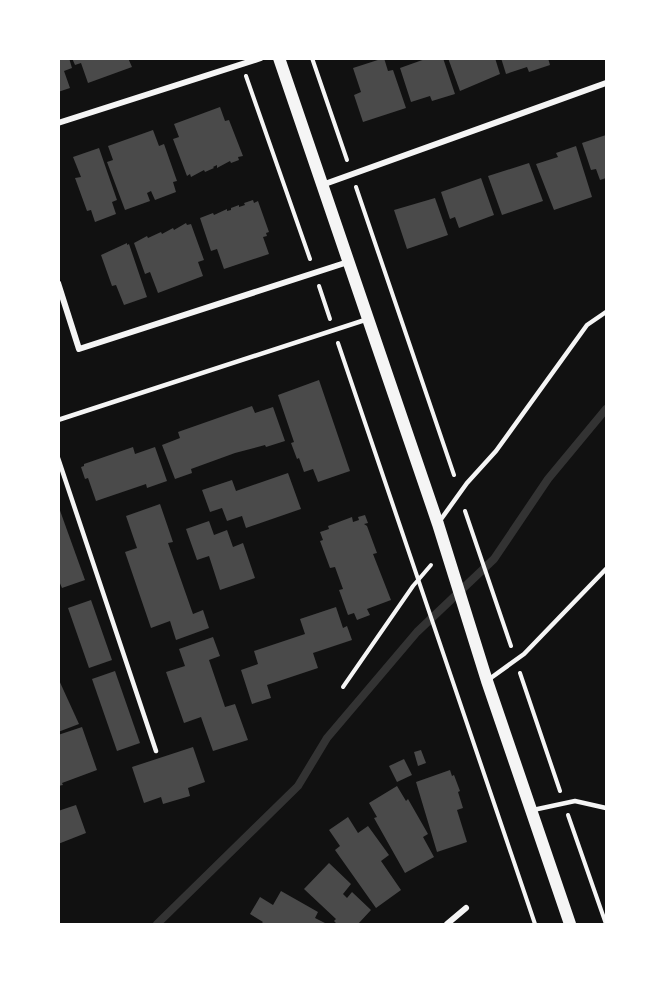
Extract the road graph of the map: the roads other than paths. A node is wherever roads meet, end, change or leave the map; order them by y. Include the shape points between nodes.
1 (261, 58) edge
2 (279, 58) edge
3 (606, 83) edge
4 (58, 123) edge
5 (322, 185) junction
6 (348, 262) junction
7 (58, 283) edge
8 (606, 312) edge
9 (368, 319) junction
10 (58, 420) edge
11 (58, 458) edge
12 (438, 524) junction
13 (606, 569) edge
14 (487, 681) junction
15 (156, 751) dead end
16 (606, 808) edge
17 (531, 810) junction
18 (466, 908) dead end
19 (447, 924) edge
20 (570, 924) edge

1 - 4 street
2 - 5 main road
3 - 5 street
5 - 6 main road
6 - 7 street via 79,349
6 - 9 main road
8 - 12 lane via 587,325
9 - 10 lane
9 - 12 main road
11 - 15 lane
12 - 14 main road
13 - 14 lane via 524,654
14 - 17 main road
16 - 17 lane via 575,801
17 - 20 main road
18 - 19 street

